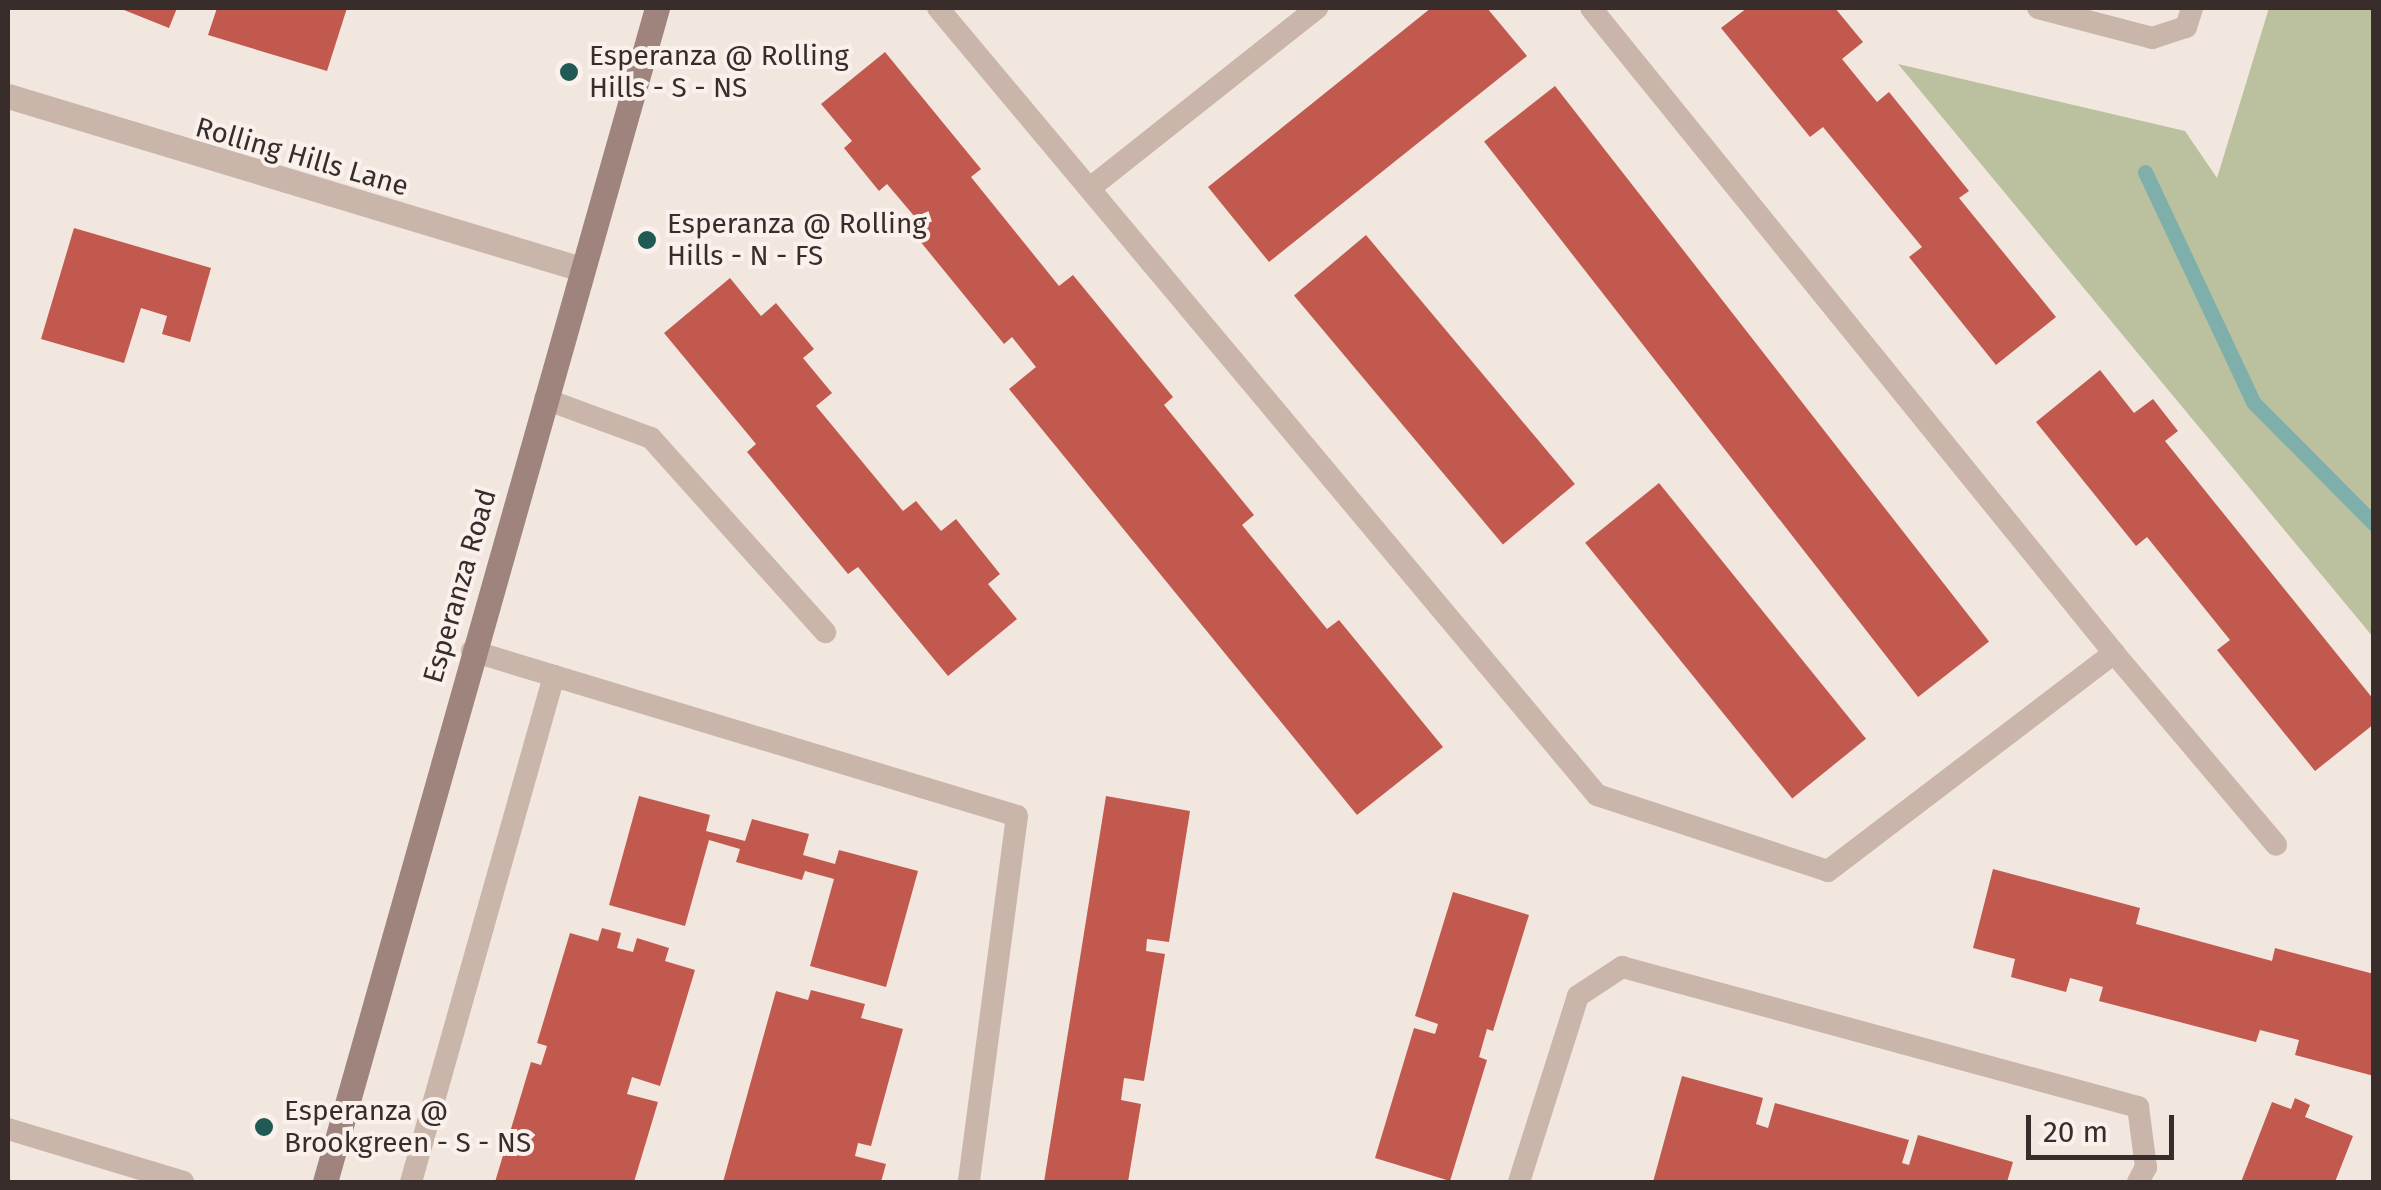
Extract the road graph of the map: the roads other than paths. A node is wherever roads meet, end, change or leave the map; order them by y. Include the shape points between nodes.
1 (657, 8) edge
2 (938, 8) edge
3 (1317, 8) edge
4 (1591, 8) edge
5 (2038, 8) edge
6 (2192, 8) edge
7 (8, 96) edge
8 (1090, 188) junction
9 (581, 269) junction
10 (545, 399) junction
11 (824, 632) dead end
12 (472, 651) junction
13 (2114, 653) junction
14 (554, 676) junction
15 (2276, 845) dead end
16 (8, 1129) edge
17 (183, 1182) edge
18 (325, 1182) edge
19 (410, 1182) edge
20 (969, 1182) edge
21 (1519, 1182) edge
22 (2138, 1182) edge

1 - 9 street, Esperanza Road
2 - 8 lane
3 - 8 lane
4 - 13 lane
5 - 6 lane via 2152,38 2186,27
7 - 9 street, Rolling Hills Lane
8 - 13 lane via 1597,795 1828,871
9 - 10 street, Esperanza Road
10 - 11 lane via 651,438
10 - 12 street, Esperanza Road
12 - 14 lane
12 - 18 street, Esperanza Road
13 - 15 lane
14 - 19 lane
14 - 20 lane via 1018,816
16 - 17 lane
21 - 22 lane via 1578,996 1622,967 2138,1107 2146,1168

